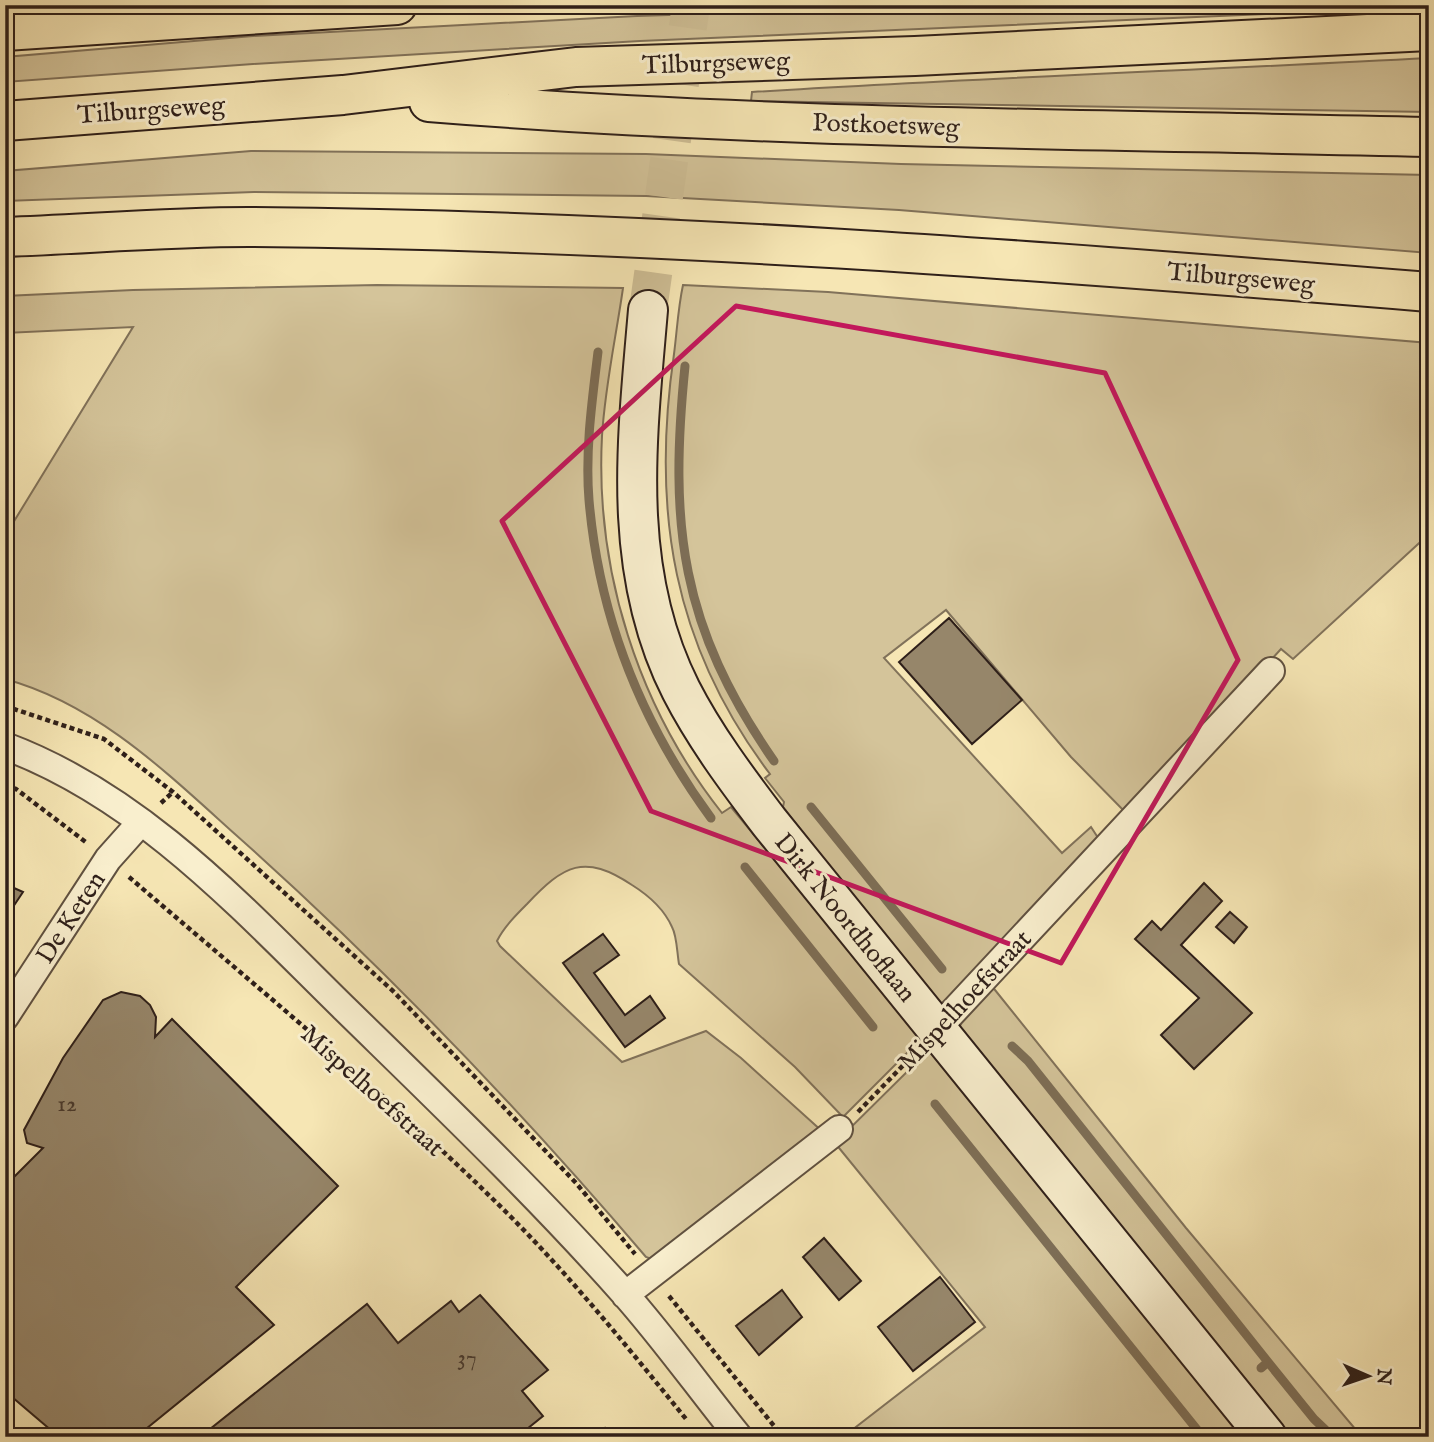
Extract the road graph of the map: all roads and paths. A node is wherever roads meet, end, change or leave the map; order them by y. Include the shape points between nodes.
1 (397, 5) edge
2 (5, 31) edge
3 (1429, 31) edge
4 (343, 94) junction
5 (5, 121) edge
6 (1429, 137) edge
7 (5, 237) edge
8 (1429, 292) edge
9 (648, 310) tunnel mouth
10 (1270, 671) dead end
11 (5, 746) edge
12 (5, 786) edge
13 (141, 822) junction
14 (108, 859) junction
15 (5, 1017) edge
16 (936, 1030) junction
17 (839, 1129) joint
18 (625, 1295) junction
19 (692, 1426) dead end
20 (739, 1437) edge
21 (1266, 1437) edge

1 - 2 highway
3 - 4 highway, Tilburgseweg via 576,68
4 - 5 highway, Tilburgseweg
4 - 6 highway, Postkoetsweg via 576,114
7 - 8 highway, Tilburgseweg via 245,227 641,236 974,256
9 - 16 street, Dirk Noordhoflaan via 635,461 638,539 649,605 681,690 770,823
10 - 16 street, Mispelhoefstraat
11 - 13 street, Mispelhoefstraat via 80,780
12 - 14 path, Mispelhoefstraat via 16,789
13 - 14 street, De Keten
13 - 18 street, Mispelhoefstraat via 212,878 532,1192
14 - 15 street, De Keten
14 - 19 path, Mispelhoefstraat via 411,1121 514,1220 599,1312
16 - 17 path, Mispelhoefstraat
16 - 21 street, Dirk Noordhoflaan
17 - 18 street
18 - 20 street, Mispelhoefstraat

